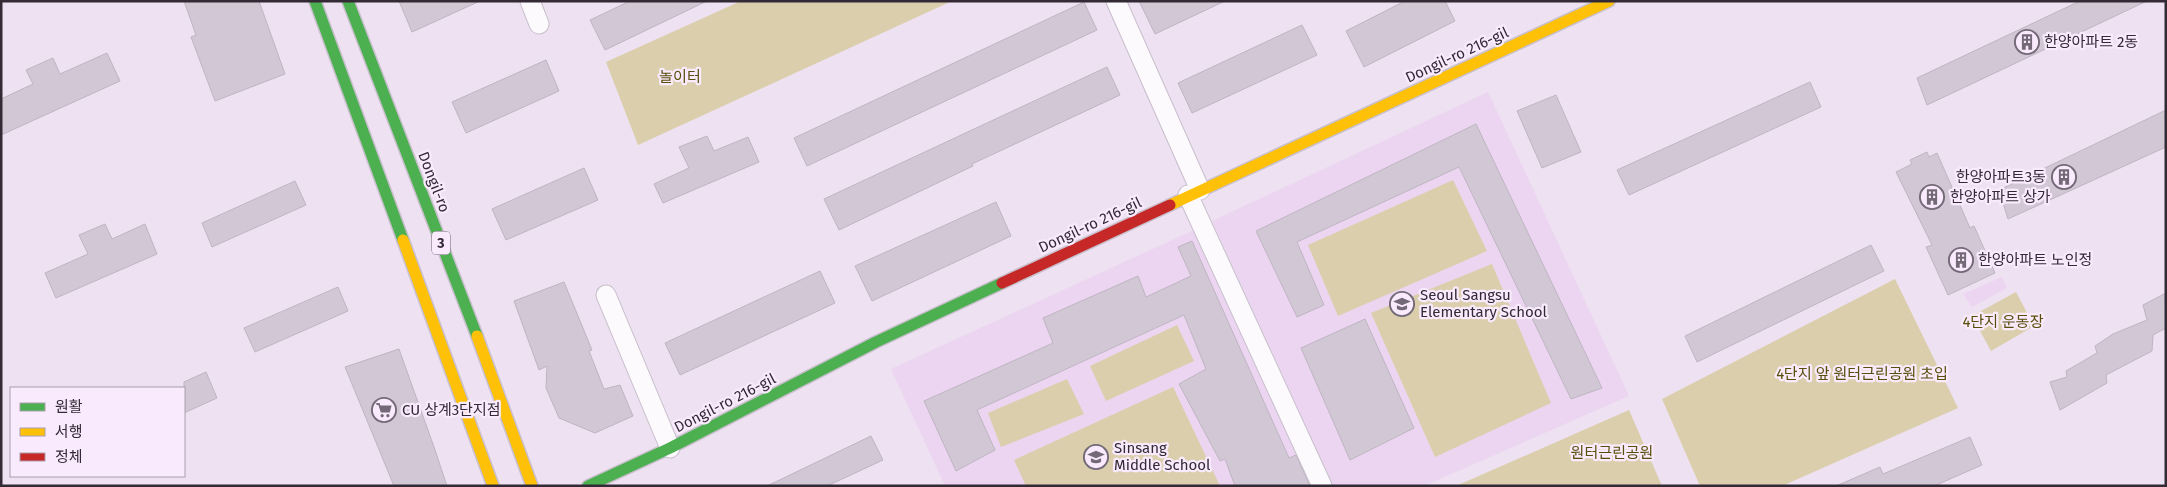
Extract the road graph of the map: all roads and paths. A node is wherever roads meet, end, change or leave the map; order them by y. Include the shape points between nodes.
1 (315, 1) edge
2 (348, 1) edge
3 (530, 1) edge
4 (1116, 1) edge
5 (1609, 1) edge
6 (539, 24) dead end
7 (1194, 192) junction
8 (606, 295) dead end
9 (670, 448) junction
10 (493, 486) edge
11 (532, 486) edge
12 (588, 486) edge
13 (1322, 486) edge

1 - 10 street, 3
2 - 11 street, Dongil-ro / 3
3 - 6 street
4 - 7 street
5 - 7 street, Dongil-ro 216-gil
7 - 9 street, Dongil-ro 216-gil via 876,342
7 - 13 street
8 - 9 street
9 - 12 street, Dongil-ro 216-gil

